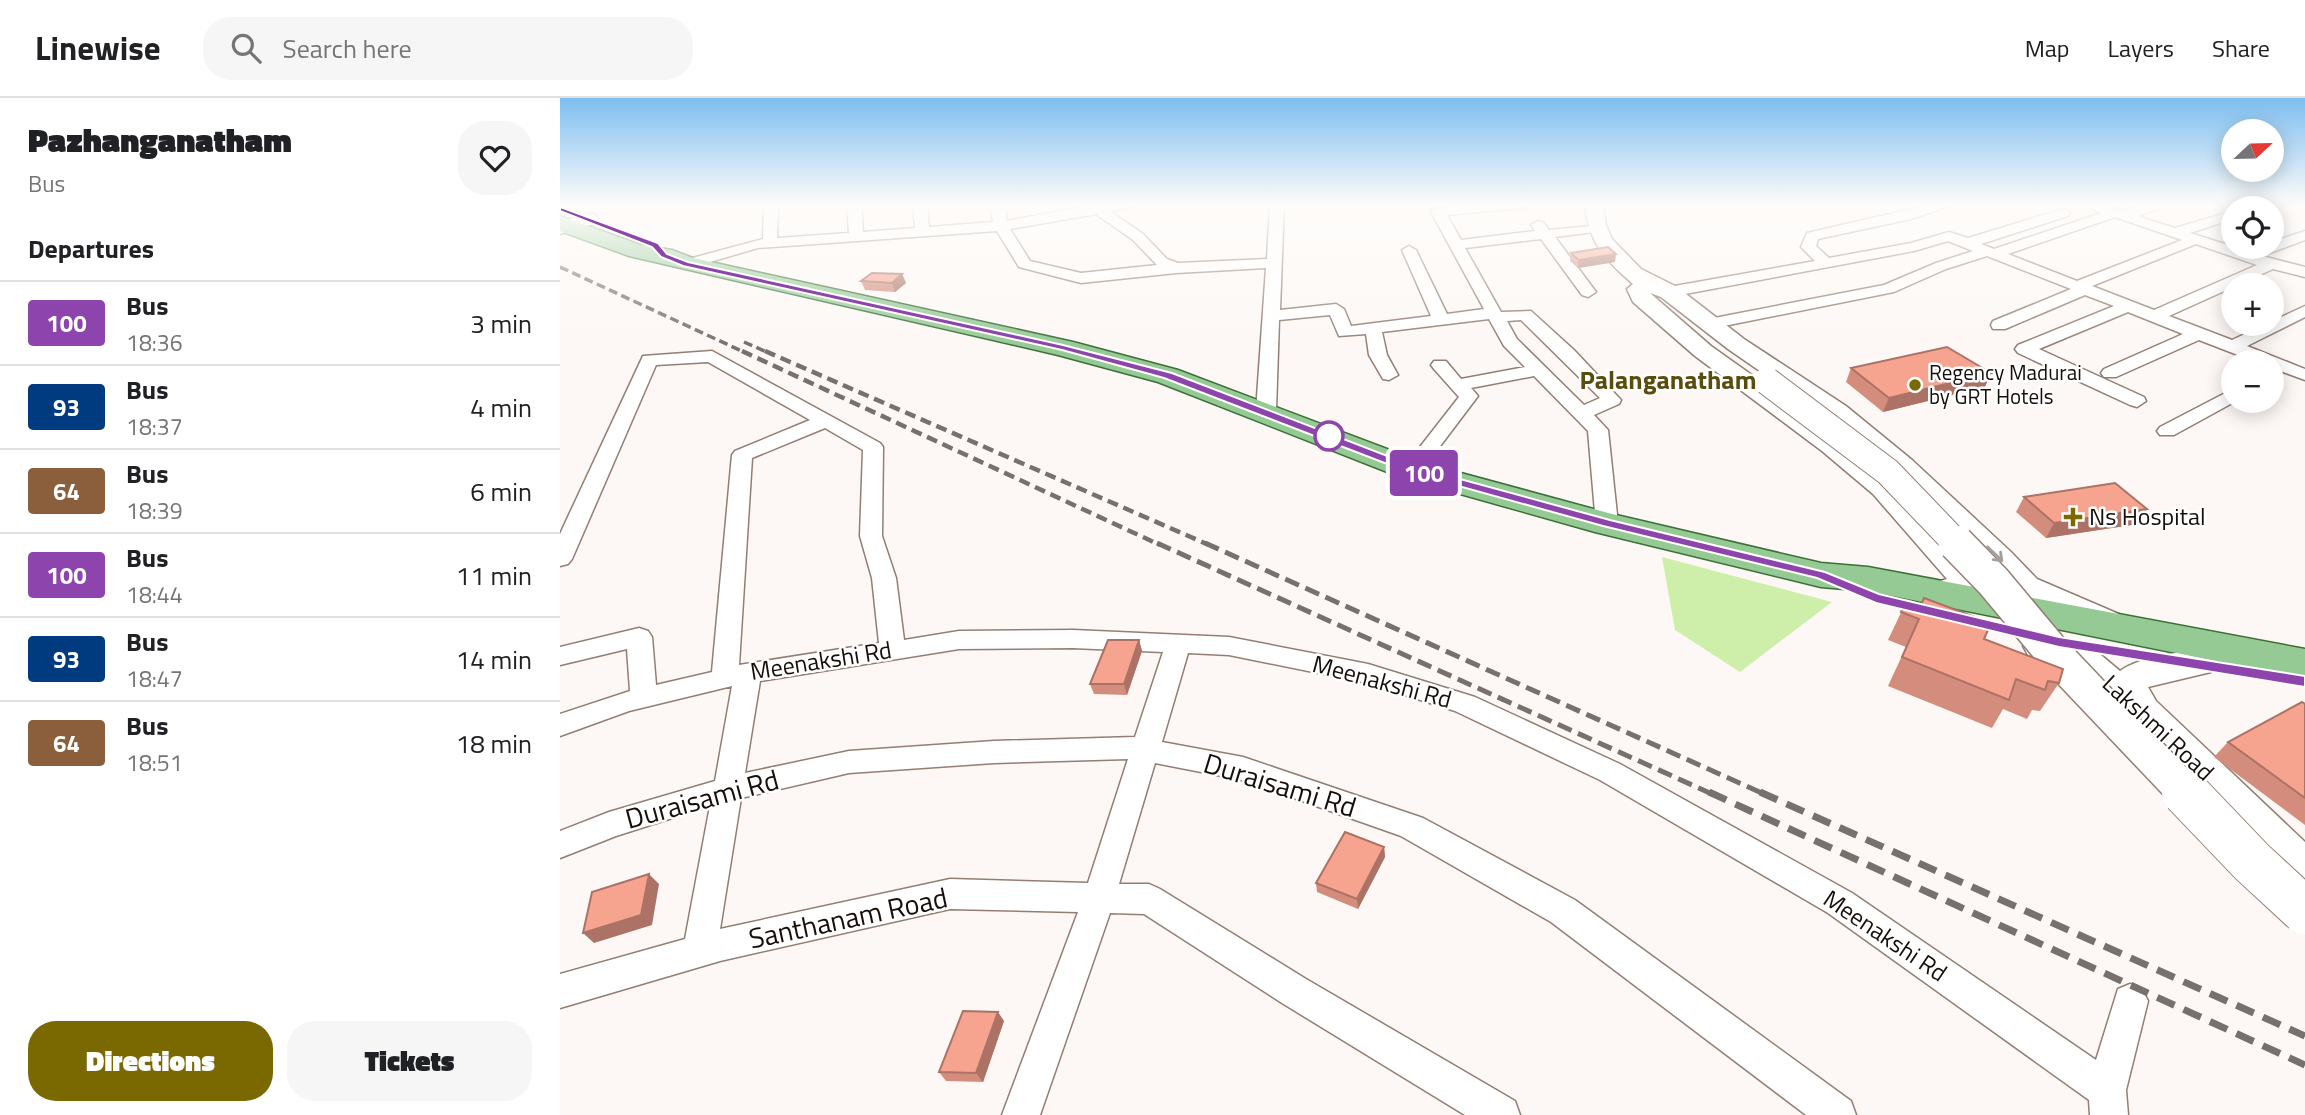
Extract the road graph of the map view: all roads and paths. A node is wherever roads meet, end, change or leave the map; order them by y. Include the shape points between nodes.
1 (639, 251) edge
2 (720, 251) edge
3 (1017, 251) edge
4 (1152, 251) edge
5 (1275, 251) edge
6 (1410, 251) edge
7 (1460, 251) edge
8 (1557, 251) edge
9 (1614, 251) edge
10 (1813, 251) edge
11 (1889, 251) edge
12 (1987, 251) edge
13 (1996, 251) edge
14 (2167, 251) edge
15 (1991, 253) junction
16 (2259, 259) joint
17 (675, 260) junction
18 (1274, 263) junction
19 (1826, 263) junction
20 (1176, 268) junction
21 (2305, 272) edge
22 (1633, 273) junction
23 (2082, 288) junction
24 (1588, 292) dead end
25 (1669, 292) junction
26 (2129, 306) junction
27 (2305, 311) edge
28 (1495, 315) junction
29 (1271, 316) junction
30 (2155, 316) junction
31 (1441, 320) junction
32 (1709, 324) junction
33 (1999, 325) dead end
34 (1373, 328) junction
35 (2199, 333) junction
36 (2234, 346) junction
37 (2241, 350) edge
38 (2305, 355) edge
39 (1440, 365) dead end
40 (2284, 367) edge
41 (1538, 370) junction
42 (2284, 371) edge
43 (2110, 373) dead end
44 (1389, 375) dead end
45 (2305, 375) edge
46 (1457, 385) junction
47 (2137, 401) dead end
48 (2221, 402) edge
49 (1266, 411) junction
50 (1581, 412) junction
51 (826, 421) junction
52 (2167, 431) dead end
53 (1412, 470) junction
54 (1607, 524) junction
55 (560, 559) edge
56 (1821, 575) junction
57 (1963, 592) junction
58 (2124, 630) junction
59 (2026, 635) junction
60 (1178, 644) junction
61 (892, 649) junction
62 (560, 656) edge
63 (2199, 663) junction
64 (2305, 664) edge
65 (736, 676) junction
66 (2305, 682) edge
67 (644, 698) junction
68 (2143, 711) junction
69 (560, 725) edge
70 (1144, 750) junction
71 (726, 789) junction
72 (560, 845) edge
73 (2305, 870) edge
74 (1099, 898) junction
75 (2305, 911) edge
76 (699, 951) junction
77 (560, 991) edge
78 (2130, 1001) dead end
79 (2108, 1102) edge
80 (1021, 1115) edge
81 (1501, 1115) edge
82 (1837, 1115) edge

1 - 17 main road
2 - 17 street
3 - 20 street via 1024,264 1081,278
4 - 20 street
5 - 18 street
6 - 31 street
7 - 28 street
8 - 24 street
9 - 22 street
10 - 19 street
11 - 19 street
12 - 15 street
13 - 15 street
14 - 23 street
15 - 23 street
15 - 32 street via 1888,289
16 - 21 street
16 - 30 street
17 - 49 main road via 1063,348 1168,376
18 - 20 street
18 - 29 street
19 - 25 street
22 - 25 street
22 - 57 street, Lakshmi Road via 1640,297 1703,351 1832,444 1883,488
22 - 75 street, bridge via 1888,472 1993,581 2073,674 2252,862
23 - 26 street
23 - 33 street
25 - 32 street
26 - 30 street
26 - 47 street via 2024,349
27 - 36 street
28 - 31 street
28 - 41 street via 1510,342
28 - 50 street via 1525,315 1612,400
29 - 34 street via 1336,309 1345,332
29 - 49 street
30 - 35 street
31 - 34 street
32 -> 58 street via 1837,412 1902,466 2025,587
34 - 44 street via 1378,355
35 - 36 street
35 - 43 street
36 - 37 street
38 - 40 street
39 - 46 street
41 - 46 street
41 - 50 street
42 - 45 street
46 - 53 street via 1469,396
48 - 52 street
49 - 53 main road
50 - 54 street via 1598,430
51 - 55 street via 712,356 649,360
51 - 61 street via 873,447 871,536 884,578
51 - 65 street via 742,455
53 - 54 main road
54 - 56 main road
56 - 57 main road
56 - 59 main road via 1876,598
57 - 58 main road
57 - 59 street, Lakshmi Road
58 - 64 main road
59 - 63 main road
59 - 68 street, Lakshmi Road via 2041,646 2083,659
60 - 61 street, Meenakshi Rd via 959,640
60 - 70 street
60 - 79 street, Meenakshi Rd via 1229,646 1368,674 1465,704 1610,772 1840,903
61 - 65 street, Meenakshi Rd
62 - 67 street via 639,637
63 - 66 main road
63 - 68 street via 2133,679 2130,686
65 - 67 street, Meenakshi Rd
65 - 71 street
67 - 69 street, Meenakshi Rd
68 - 73 street, Lakshmi Road
70 - 71 street, Duraisami Rd via 994,752 849,762
70 - 74 street
70 - 82 street, Duraisami Rd via 1243,769 1412,827 1563,911
71 - 72 street, Duraisami Rd
71 - 76 street
74 - 76 street, Santhanam Road via 950,894
74 - 80 street
74 - 81 street, Santhanam Road via 1149,899
76 - 77 street, Santhanam Road
78 - 79 street

